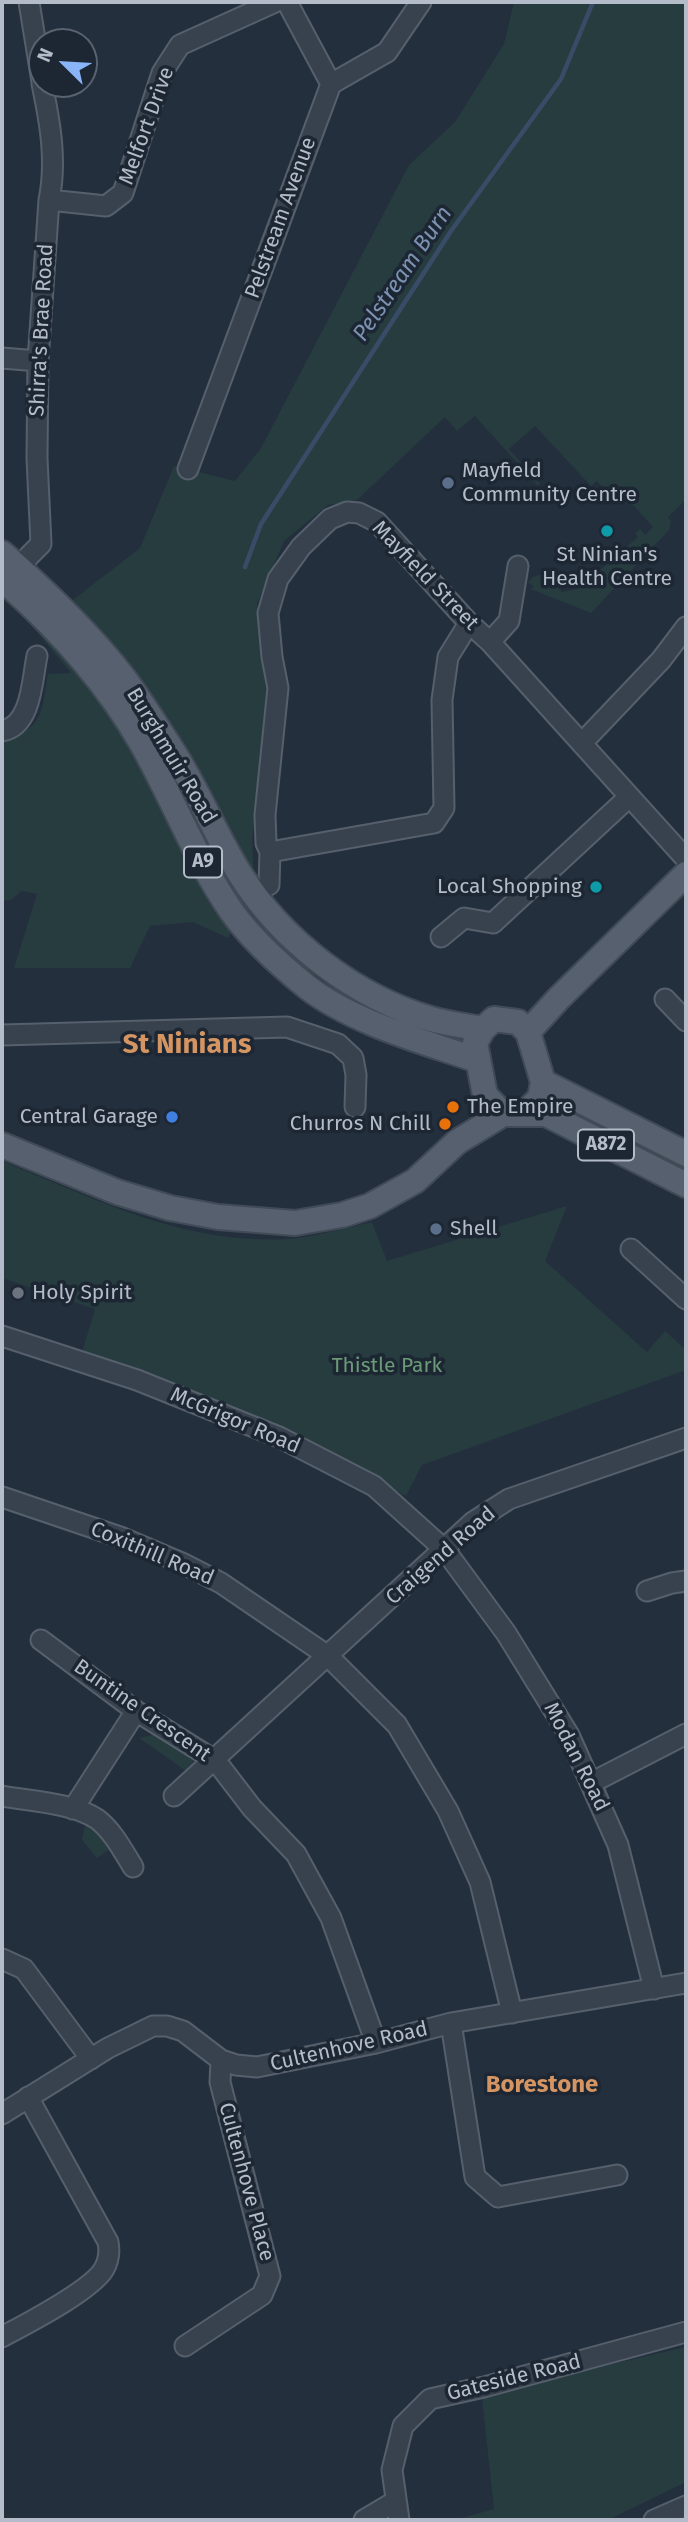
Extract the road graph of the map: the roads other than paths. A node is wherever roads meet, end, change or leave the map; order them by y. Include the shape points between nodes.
1 (29, 2) edge
2 (275, 2) edge
3 (287, 2) edge
4 (421, 2) edge
5 (33, 28) edge
6 (331, 84) junction
7 (45, 98) edge
8 (49, 200) junction
9 (2, 358) edge
10 (38, 361) junction
11 (188, 469) dead end
12 (518, 566) dead end
13 (8, 572) edge
14 (469, 623) junction
15 (686, 627) edge
16 (490, 642) junction
17 (37, 656) dead end
18 (2, 731) edge
19 (582, 743) junction
20 (629, 797) junction
21 (270, 852) junction
22 (686, 859) edge
23 (686, 874) edge
24 (269, 885) dead end
25 (441, 937) dead end
26 (559, 999) junction
27 (665, 999) dead end
28 (686, 1020) edge
29 (488, 1024) junction
30 (528, 1032) junction
31 (2, 1035) edge
32 (477, 1060) junction
33 (542, 1082) junction
34 (485, 1095) junction
35 (355, 1107) dead end
36 (513, 1114) junction
37 (457, 1142) junction
38 (2, 1145) edge
39 (686, 1154) edge
40 (686, 1185) edge
41 (631, 1249) dead end
42 (686, 1299) edge
43 (2, 1336) edge
44 (686, 1438) edge
45 (2, 1498) edge
46 (445, 1550) junction
47 (686, 1581) edge
48 (646, 1591) dead end
49 (41, 1640) dead end
50 (327, 1656) junction
51 (136, 1711) junction
52 (686, 1734) edge
53 (216, 1761) junction
54 (592, 1783) junction
55 (2, 1796) edge
56 (174, 1796) dead end
57 (73, 1809) junction
58 (133, 1867) dead end
59 (2, 1959) edge
60 (686, 1983) edge
61 (654, 1989) junction
62 (512, 2013) junction
63 (451, 2023) junction
64 (376, 2043) junction
65 (91, 2059) junction
66 (220, 2060) junction
67 (28, 2097) junction
68 (2, 2114) edge
69 (617, 2175) dead end
70 (686, 2332) edge
71 (2, 2337) edge
72 (185, 2346) dead end
73 (686, 2506) edge
74 (397, 2511) edge
75 (364, 2520) edge
76 (654, 2520) edge

1 - 5 street, Shirra's Brae Road
2 - 8 street, Melfort Drive via 180,46 162,73 123,193 106,206
3 - 6 street
4 - 6 street via 387,51
6 - 11 street, Pelstream Avenue
7 - 8 street, Shirra's Brae Road via 54,176
8 - 10 street, Shirra's Brae Road
9 - 10 street
10 - 13 street, Shirra's Brae Road via 41,544
12 - 16 street via 509,621
13 - 29 main road, Burghmuir Road / A9 via 82,632 124,678 176,756 240,873 262,906 291,936 369,992 430,1019
13 - 32 main road, Burghmuir Road / A9 via 110,693 232,913 274,959 342,1009
14 - 16 street, Mayfield Street
14 - 21 street via 447,657 442,700 444,808 434,823
14 - 21 street, Mayfield Street via 377,522 359,513 330,519 301,547 278,579 268,613 278,688 265,815
15 - 19 street
16 - 19 street, Mayfield Street
17 - 18 street via 27,708
19 - 20 street, Mayfield Street
20 - 22 street, Mayfield Street
20 - 25 street via 493,923 464,918
21 - 24 street, Mayfield Street
23 - 26 main road, A9
26 - 29 main road, A9
26 - 30 main road, A9
27 - 28 street
29 - 30 main road, A9 via 518,1022
29 - 32 main road via 475,1043
30 - 33 main road
31 - 35 street via 287,1027 338,1044 353,1058
32 - 34 main road
33 - 36 main road via 540,1098
33 - 39 main road, A872
34 - 36 main road
34 - 37 main road
36 - 37 main road
36 - 40 main road, A872 via 546,1114
37 - 38 main road via 415,1181 370,1206 295,1223 170,1208 117,1192
41 - 42 street
43 - 46 street, McGrigor Road via 137,1380 279,1437 374,1486
44 - 46 street, Craigend Road via 509,1499 473,1522
45 - 50 street, Coxithill Road via 182,1563
46 - 50 street, Craigend Road
46 - 54 street, Modan Road via 506,1633 569,1735
47 - 48 street
49 - 51 street, Buntine Crescent
50 - 53 street, Craigend Road
50 - 62 street, Coxithill Road via 397,1725 448,1811 480,1882
51 - 53 street, Buntine Crescent
51 - 57 street
52 - 54 street
53 - 56 street, Craigend Road
53 - 64 street, Buntine Crescent via 296,1854 331,1918
54 - 61 street, Modan Road via 618,1846
55 - 57 street
57 - 58 street via 97,1819
59 - 65 street via 24,1969
60 - 61 street, Cultenhove Road
61 - 62 street, Cultenhove Road
62 - 63 street, Cultenhove Road
63 - 64 street, Cultenhove Road
63 - 69 street via 475,2177 498,2197
64 - 66 street, Cultenhove Road via 257,2067
65 - 66 street, Cultenhove Road via 153,2026 167,2026 183,2031
65 - 67 street, Cultenhove Road
66 - 72 street, Cultenhove Place via 220,2082 270,2276 262,2295
67 - 68 street, Cultenhove Road
67 - 71 street via 110,2252 98,2277
70 - 74 street, Gateside Road via 430,2399 403,2426 392,2470
73 - 76 street
74 - 75 street

